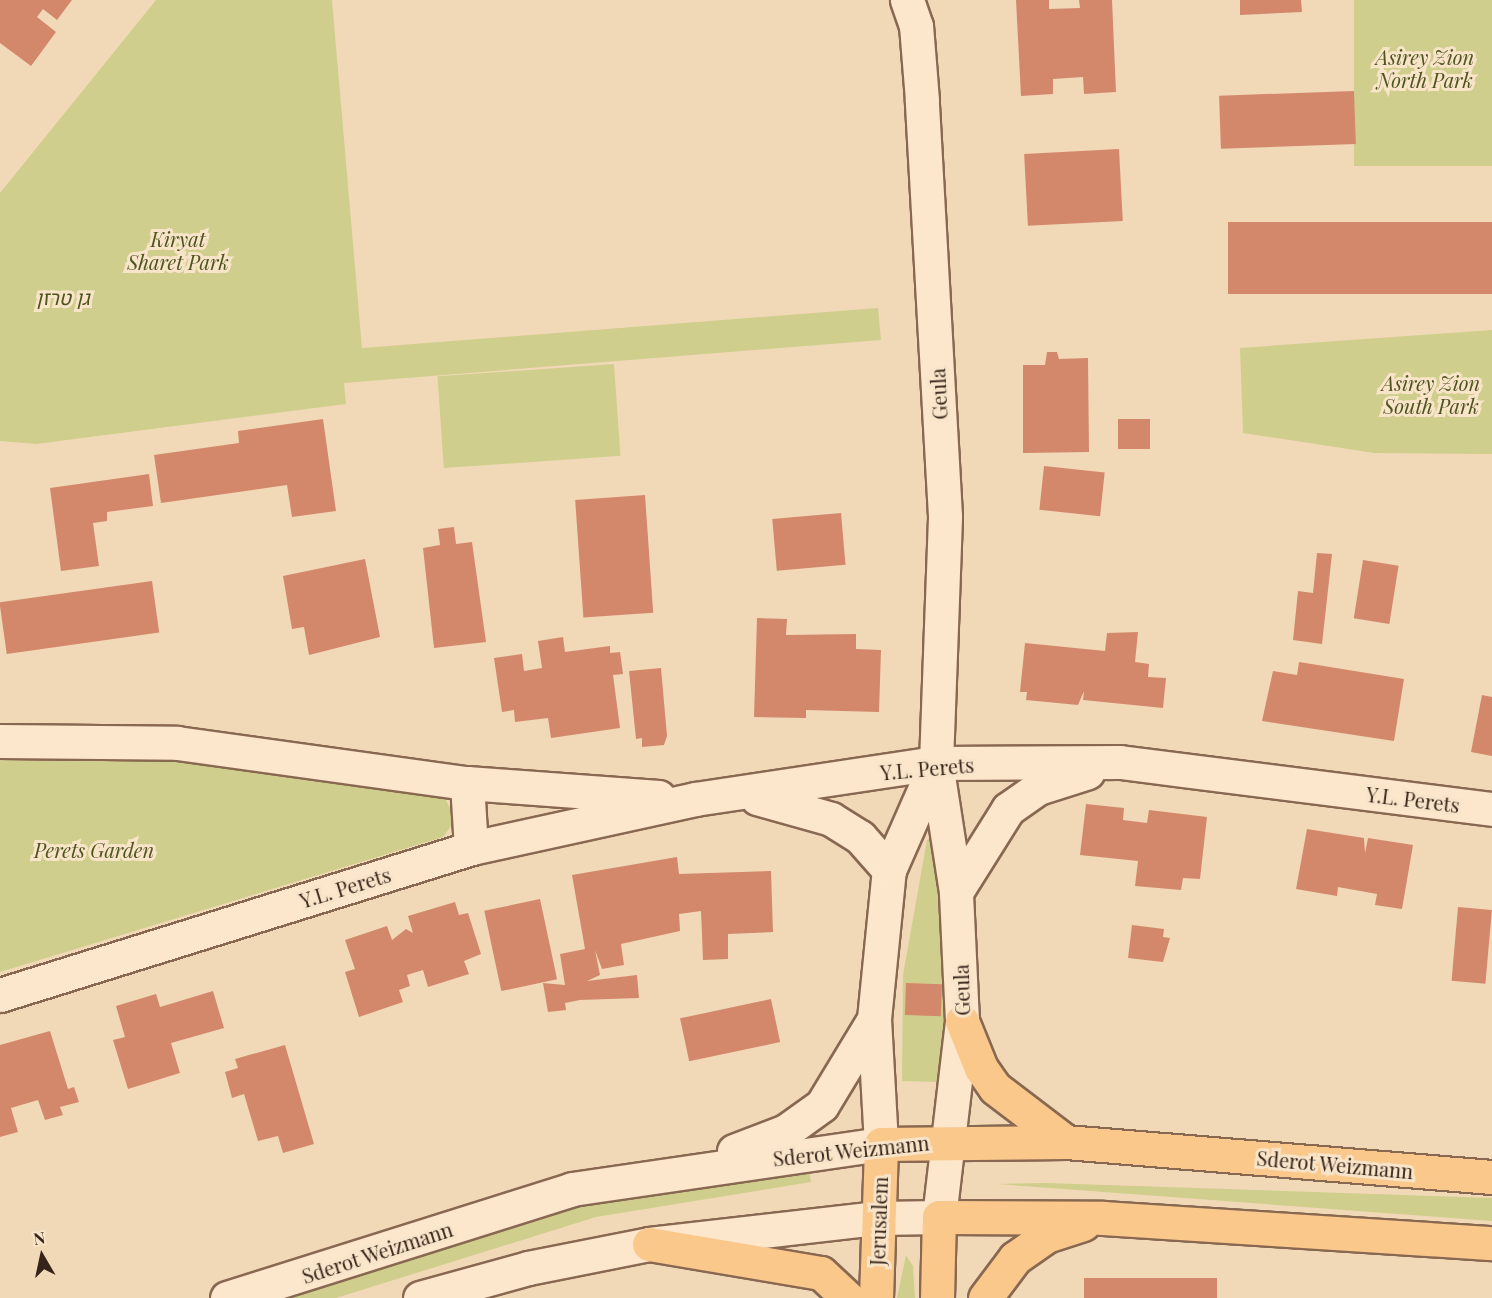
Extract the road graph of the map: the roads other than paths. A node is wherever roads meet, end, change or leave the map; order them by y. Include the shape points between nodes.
1 (914, 9) edge
2 (0, 741) edge
3 (1120, 762) junction
4 (936, 763) junction
5 (467, 783) junction
6 (735, 793) junction
7 (695, 799) junction
8 (1492, 809) edge
9 (471, 848) junction
10 (889, 870) junction
11 (957, 892) junction
12 (0, 995) edge
13 (874, 1019) junction
14 (962, 1021) junction
15 (951, 1141) junction
16 (1066, 1142) junction
17 (882, 1144) junction
18 (688, 1169) junction
19 (1492, 1177) edge
20 (939, 1217) junction
21 (878, 1218) junction
22 (1103, 1218) junction
23 (649, 1244) junction
24 (1492, 1244) edge
25 (227, 1298) edge
26 (420, 1298) edge
27 (848, 1298) edge
28 (876, 1298) edge
29 (937, 1298) edge
30 (985, 1298) edge

1 - 4 street, Geula via 945,516
2 - 5 street, Y.L. Perets via 177,743
3 - 4 street, Y.L. Perets
3 - 8 street, Y.L. Perets
3 - 11 street, Y.L. Perets via 1038,788 1008,809
4 - 6 street, Y.L. Perets
4 - 10 street, Geula
4 - 11 street, Geula
5 - 7 street, Y.L. Perets
5 - 9 street
6 - 7 street, Y.L. Perets
6 - 10 street, Y.L. Perets via 831,819 860,837
7 - 9 street, Y.L. Perets
9 - 12 street, Y.L. Perets
10 - 13 street, Geula
11 - 14 street, Geula
13 - 17 street, Geula
13 - 18 street via 822,1105 786,1131
14 - 15 street, Geula
14 - 16 main road via 981,1068 995,1088
15 - 16 main road, Sderot Weizmann
15 - 17 main road, Sderot Weizmann
15 - 20 street, Geula
16 - 19 main road, Sderot Weizmann
17 - 18 street, Sderot Weizmann
17 - 21 main road, Jerusalem
18 - 25 street, Sderot Weizmann via 573,1190
20 - 21 street
20 - 22 main road
20 - 29 main road
21 - 23 street
21 - 28 main road, Jerusalem
22 - 24 main road
22 - 30 main road via 1046,1236 1015,1258
23 - 26 street
23 - 27 main road via 821,1274

